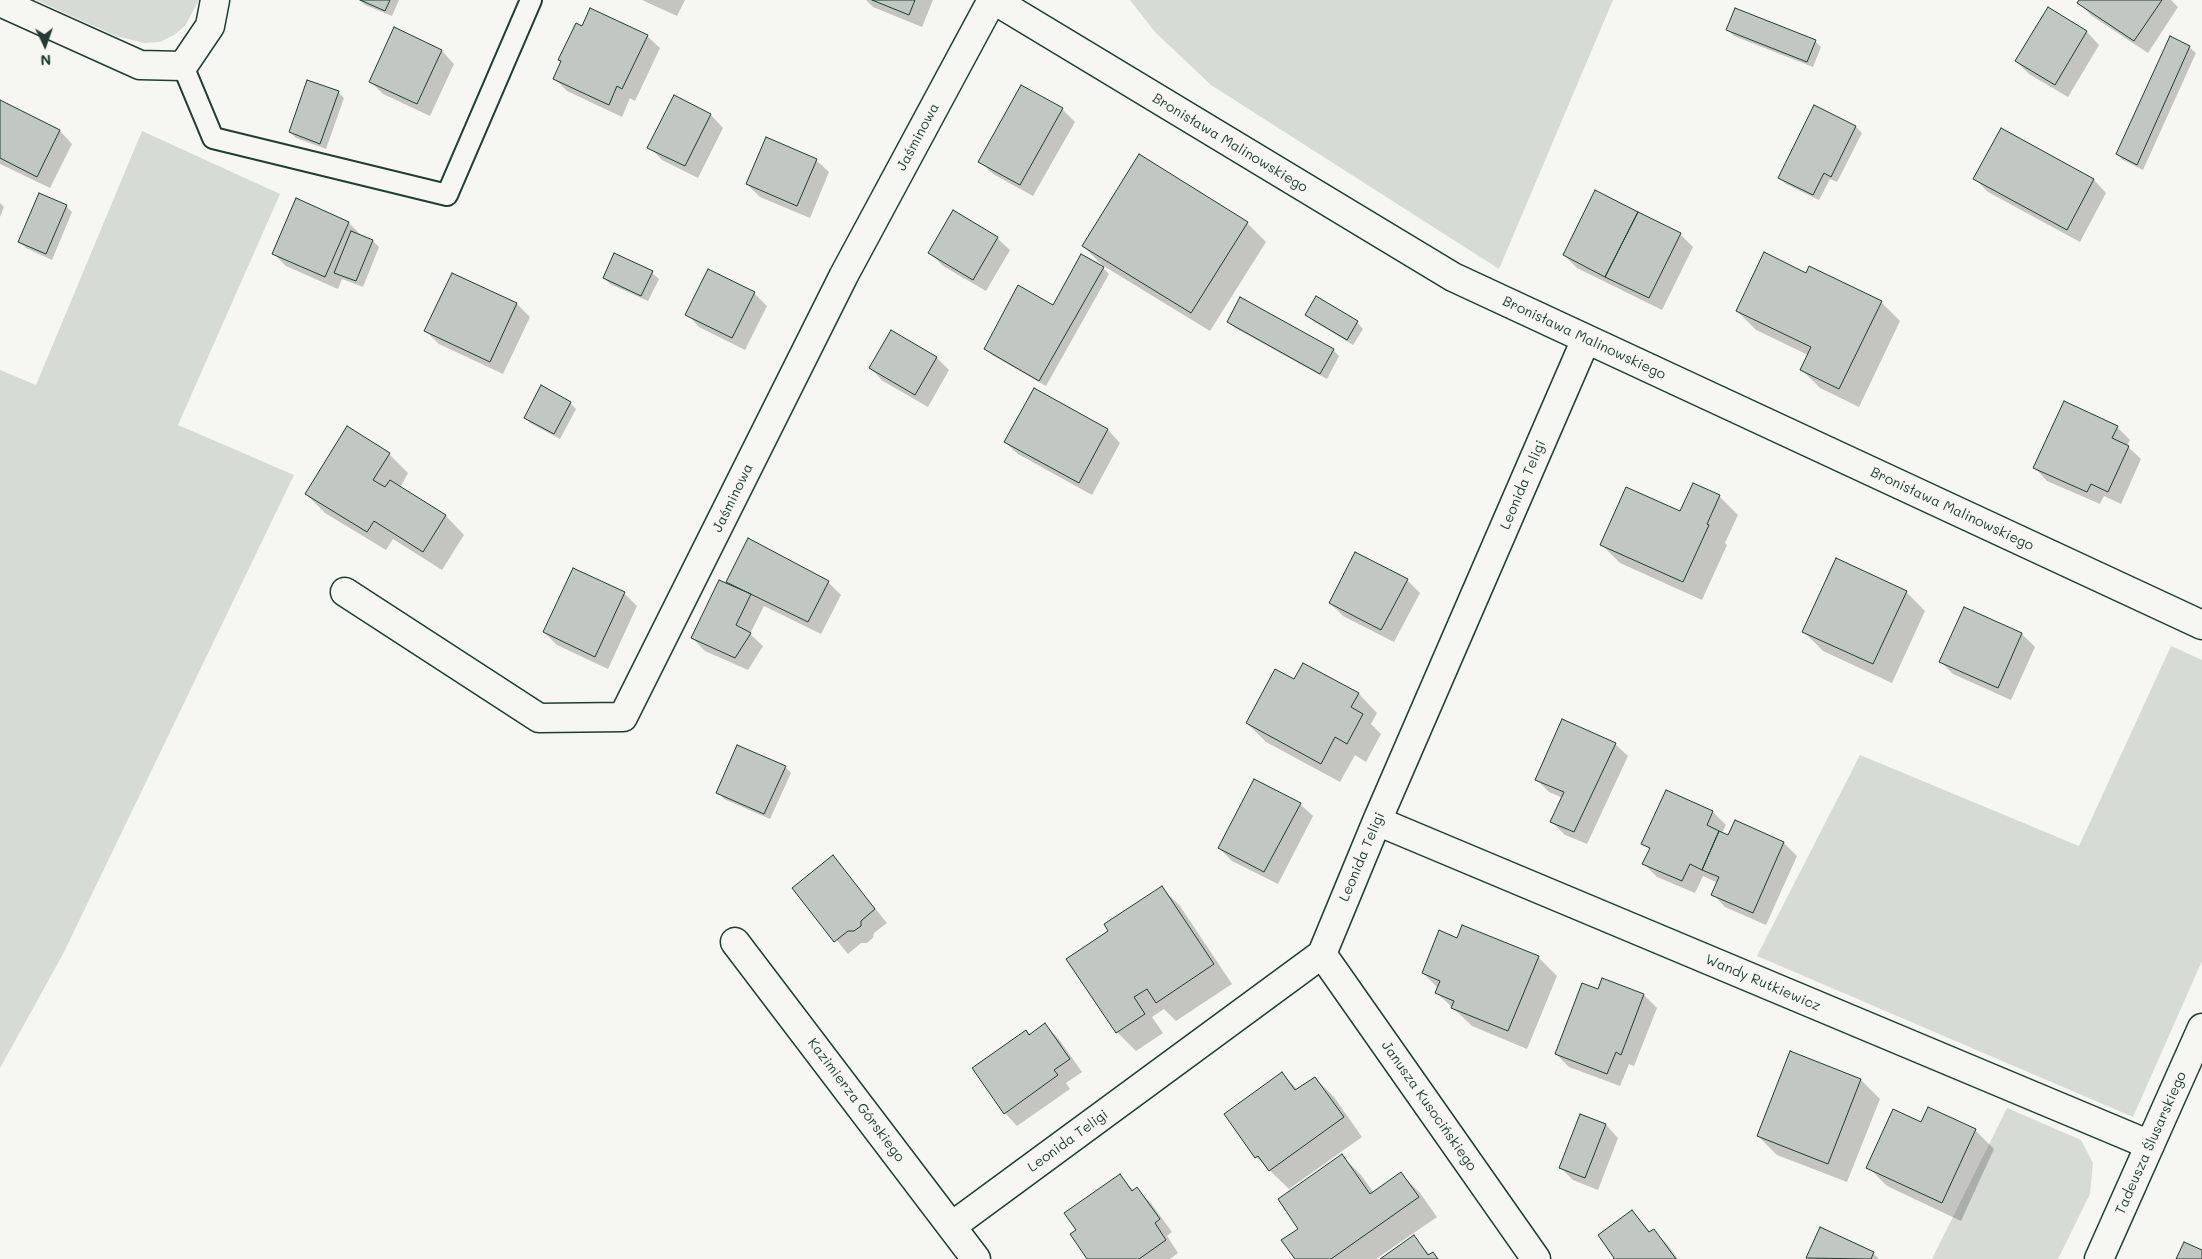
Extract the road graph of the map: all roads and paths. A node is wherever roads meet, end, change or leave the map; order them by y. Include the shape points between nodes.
1 (215, 0) edge
2 (531, 0) edge
3 (993, 0) edge
4 (0, 2) edge
5 (183, 66) junction
6 (1586, 339) junction
7 (345, 592) dead end
8 (2202, 625) edge
9 (1377, 821) junction
10 (735, 942) dead end
11 (1322, 954) junction
12 (2202, 1028) edge
13 (2150, 1145) junction
14 (952, 1226) junction
15 (976, 1259) edge
16 (1536, 1259) edge
17 (2099, 1259) edge

1 - 5 street via 210,26
2 - 5 lane via 447,195 213,138
3 - 6 street, Bronisława Malinowskiego via 1453,277
3 - 7 street, Jaśminowa via 844,274 623,717 538,718
4 - 5 street via 140,65
6 - 8 street, Bronisława Malinowskiego
6 - 9 street, Leonida Teligi
9 - 11 street, Leonida Teligi
9 - 13 street, Wandy Rutkiewicz
10 - 14 street, Kazimierza Górskiego
11 - 14 street, Leonida Teligi
11 - 16 street, Janusza Kusocińskiego
12 - 13 street, Tadeusza Ślusarskiego
13 - 17 street, Tadeusza Ślusarskiego
14 - 15 street, Kazimierza Górskiego

